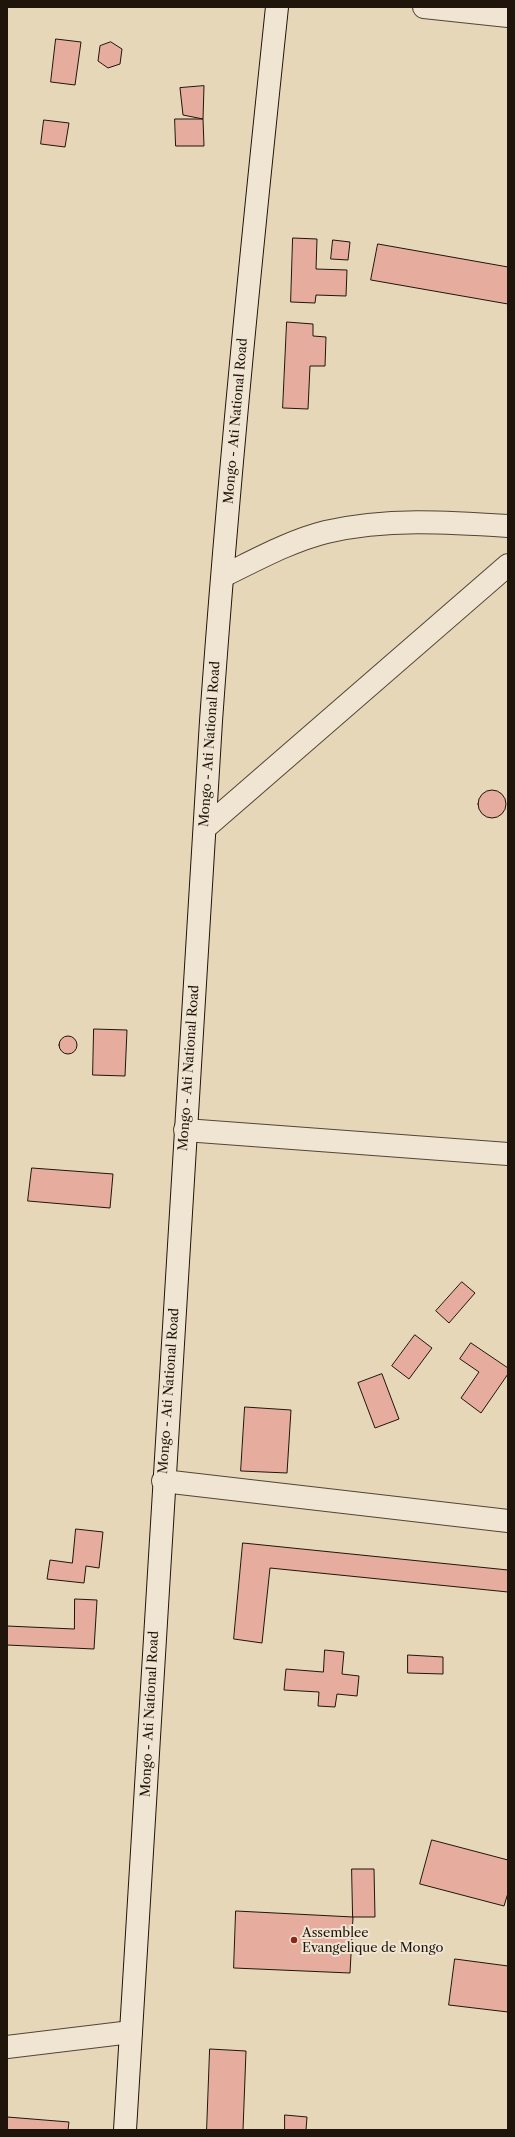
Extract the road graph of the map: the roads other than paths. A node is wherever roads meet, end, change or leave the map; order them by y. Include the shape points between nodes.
1 (277, 7) edge
2 (424, 7) edge
3 (508, 16) edge
4 (508, 526) edge
5 (508, 565) edge
6 (223, 576) junction
7 (205, 828) junction
8 (185, 1130) junction
9 (508, 1154) edge
10 (163, 1481) junction
11 (508, 1521) edge
12 (131, 2032) junction
13 (7, 2047) edge
14 (126, 2130) edge

1 - 6 main road, Mongo - Ati National Road via 252,244
2 - 3 main road
4 - 6 main road via 412,521 368,524 325,532
5 - 7 main road
6 - 7 main road, Mongo - Ati National Road
7 - 8 main road, Mongo - Ati National Road
8 - 9 main road
8 - 10 main road, Mongo - Ati National Road
10 - 11 main road
10 - 12 main road, Mongo - Ati National Road
12 - 13 main road
12 - 14 main road, Mongo - Ati National Road

